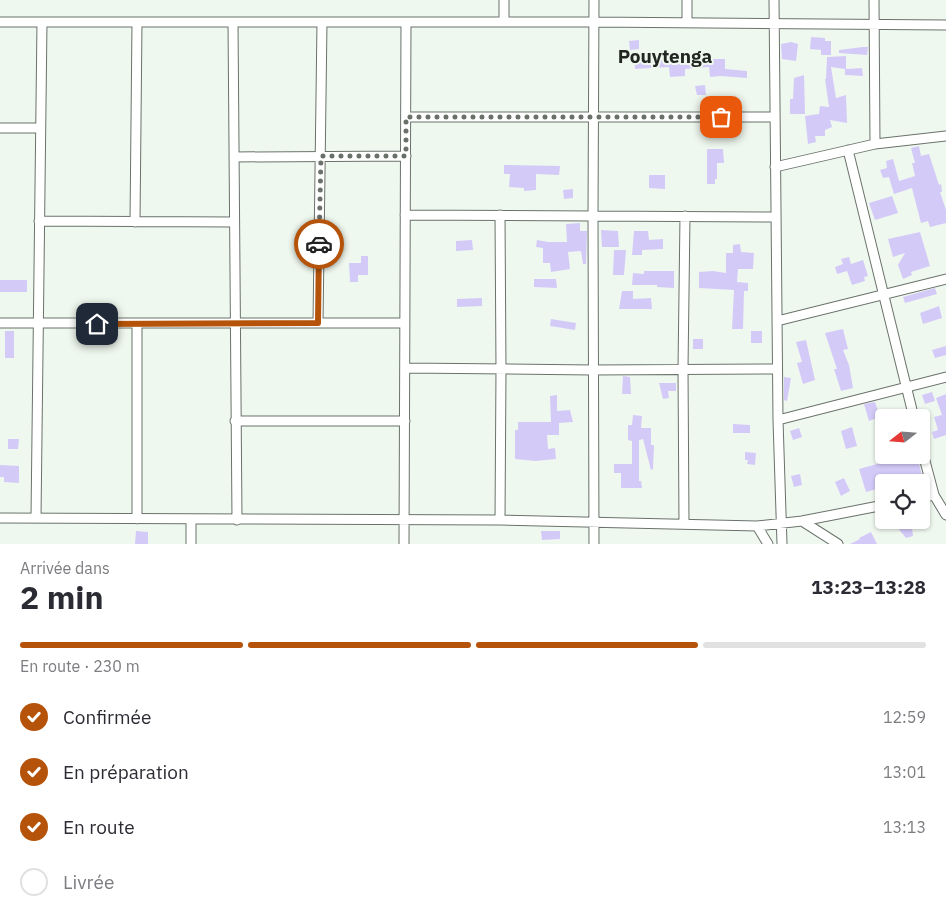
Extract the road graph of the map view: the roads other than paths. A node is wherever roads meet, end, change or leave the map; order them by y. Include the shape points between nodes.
1 (504, 0) edge
2 (594, 0) edge
3 (687, 0) edge
4 (774, 0) edge
5 (874, 0) edge
6 (0, 22) edge
7 (42, 22) junction
8 (137, 22) junction
9 (234, 22) junction
10 (322, 22) junction
11 (406, 22) junction
12 (504, 22) junction
13 (595, 22) junction
14 (687, 23) junction
15 (774, 24) junction
16 (874, 25) junction
17 (946, 25) edge
18 (406, 117) junction
19 (775, 117) junction
20 (594, 118) junction
21 (0, 128) edge
22 (40, 128) junction
23 (946, 136) edge
24 (875, 144) junction
25 (848, 150) junction
26 (321, 156) junction
27 (406, 156) junction
28 (234, 157) junction
29 (776, 167) junction
30 (405, 215) junction
31 (500, 215) junction
32 (593, 216) junction
33 (685, 216) junction
34 (776, 217) junction
35 (39, 221) junction
36 (135, 222) junction
37 (234, 222) junction
38 (946, 279) edge
39 (884, 294) junction
40 (777, 321) junction
41 (0, 323) edge
42 (318, 323) junction
43 (405, 323) junction
44 (38, 324) junction
45 (137, 324) junction
46 (235, 324) junction
47 (405, 368) junction
48 (501, 369) junction
49 (683, 369) junction
50 (777, 369) junction
51 (593, 370) junction
52 (946, 377) edge
53 (907, 387) junction
54 (912, 409) edge
55 (778, 420) junction
56 (235, 421) junction
57 (405, 421) junction
58 (926, 464) edge
59 (934, 496) junction
60 (930, 497) edge
61 (875, 507) edge
62 (946, 515) edge
63 (0, 518) edge
64 (36, 518) junction
65 (137, 519) junction
66 (191, 519) junction
67 (237, 520) junction
68 (404, 520) junction
69 (500, 520) junction
70 (802, 521) junction
71 (595, 522) junction
72 (781, 522) junction
73 (684, 524) junction
74 (758, 526) junction
75 (191, 544) edge
76 (404, 544) edge
77 (594, 544) edge
78 (768, 544) edge
79 (782, 544) edge
80 (838, 544) edge

1 - 12 street
2 - 13 street
3 - 14 street
4 - 15 street
5 - 16 street
6 - 7 street
7 - 8 street
7 - 22 street
8 - 9 street
8 - 36 street
9 - 10 street
9 - 28 street
10 - 11 street
10 - 26 street
11 - 12 street
11 - 18 street
12 - 13 street
13 - 14 street
13 - 20 street
14 - 15 street
15 - 16 street
15 - 19 street
16 - 17 street
16 - 24 street
18 - 20 street
18 - 27 street
19 - 20 street
19 - 29 street
20 - 32 street
21 - 22 street
22 - 35 street
23 - 24 street
24 - 25 street
25 - 29 street
25 - 39 street
26 - 27 street
26 - 28 street
26 - 42 street
27 - 30 street
28 - 37 street
29 - 34 street
30 - 31 street
30 - 43 street
31 - 32 street
31 - 48 street
32 - 33 street
32 - 51 street
33 - 34 street
33 - 49 street
34 - 40 street
35 - 36 street
35 - 44 street
36 - 37 street
37 - 46 street
38 - 39 street
39 - 40 street
39 - 53 street
40 - 50 street
41 - 44 street
42 - 43 street
42 - 46 street
43 - 47 street
44 - 45 street
44 - 64 street
45 - 46 street
45 - 65 street
46 - 56 street
47 - 48 street
47 - 57 street
48 - 51 street
48 - 69 street
49 - 50 street
49 - 51 street
49 - 73 street
50 - 55 street
51 - 71 street
52 - 53 street
53 - 54 street
53 - 55 street
55 - 72 street
56 - 57 street
56 - 67 street
57 - 68 street
58 - 59 street
59 - 60 street
59 - 62 street
61 - 70 street
63 - 64 street
64 - 65 street
65 - 66 street
66 - 67 street
66 - 75 street
67 - 68 street
68 - 69 street
68 - 76 street
69 - 71 street
70 - 72 street
70 - 80 street
71 - 73 street
71 - 77 street
72 - 74 street
72 - 79 street
73 - 74 street
74 - 78 street

